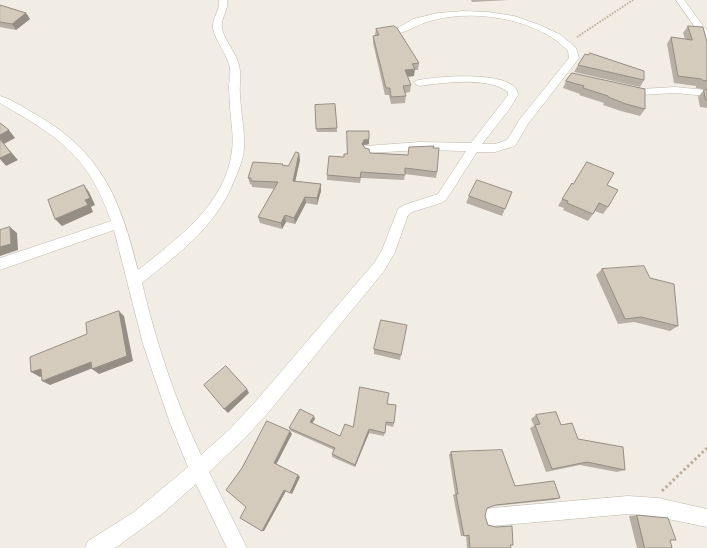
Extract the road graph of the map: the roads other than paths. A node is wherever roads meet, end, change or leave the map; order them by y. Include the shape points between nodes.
1 (223, 0) edge
2 (680, 0) edge
3 (399, 31) edge
4 (707, 38) edge
5 (419, 83) dead end
6 (614, 86) edge
7 (707, 93) edge
8 (0, 98) edge
9 (474, 147) junction
10 (369, 149) edge
11 (119, 223) junction
12 (0, 264) edge
13 (134, 281) junction
14 (198, 469) junction
15 (492, 517) dead end
16 (707, 518) edge
17 (95, 548) edge
18 (237, 548) edge

1 - 13 street via 218,31 230,53 235,70 238,150 233,170 224,191 206,219 189,238
2 - 4 street
3 - 9 street via 416,21 467,13 502,16 523,21 552,33 569,46 574,58 565,76 524,122 511,143 495,148
5 - 9 street via 440,80 485,81 511,88 513,95 510,100
6 - 7 street via 640,92 675,90
8 - 11 street via 58,132 78,150 102,184
9 - 10 street via 420,146
9 - 14 street via 442,197 403,212 388,252 379,266 302,361 243,427
11 - 12 street
11 - 13 street
13 - 14 street via 150,341 172,406
14 - 17 street via 138,521
14 - 18 street
15 - 16 street via 648,505

